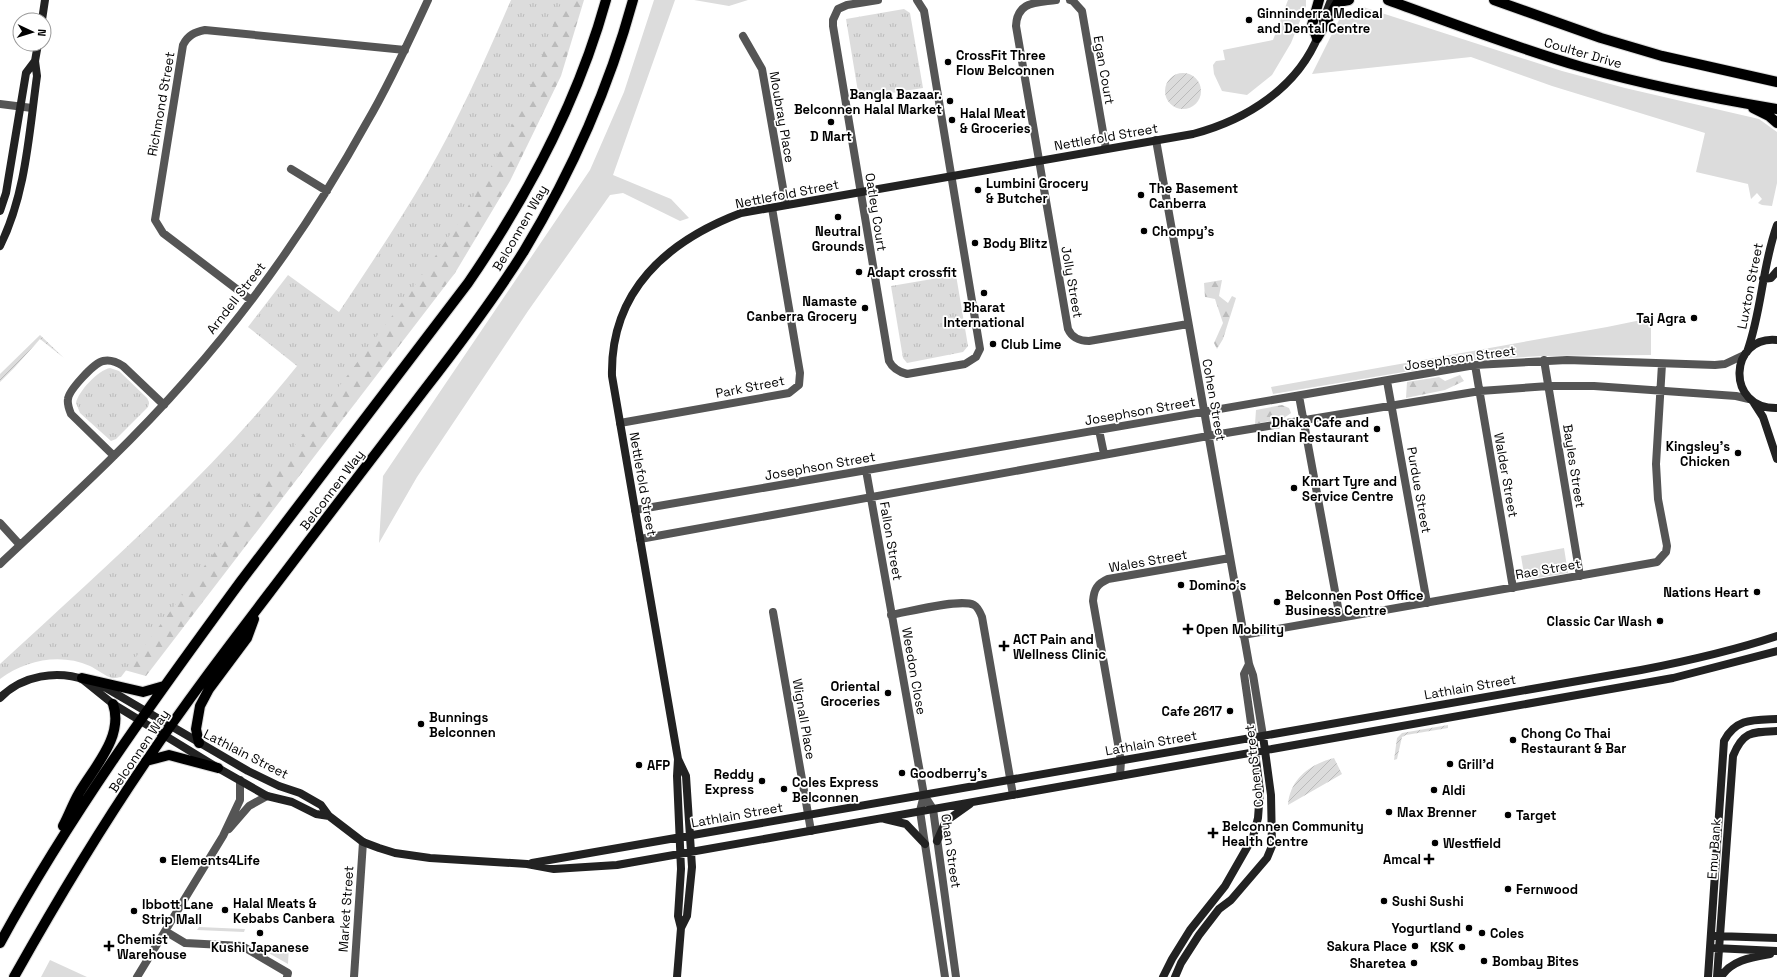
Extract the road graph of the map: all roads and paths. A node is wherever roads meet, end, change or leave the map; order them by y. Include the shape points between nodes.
1 (45, 0) edge
2 (428, 0) edge
3 (606, 0) edge
4 (634, 0) edge
5 (878, 0) edge
6 (917, 0) edge
7 (1056, 0) edge
8 (1070, 0) edge
9 (1319, 0) edge
10 (1331, 0) edge
11 (1349, 0) edge
12 (1388, 0) edge
13 (1494, 0) edge
14 (43, 12) edge
15 (743, 36) dead end
16 (1317, 38) junction
17 (405, 50) junction
18 (37, 52) edge
19 (35, 61) junction
20 (1727, 71) junction
21 (1777, 76) edge
22 (1777, 82) edge
23 (1742, 103) junction
24 (0, 104) edge
25 (20, 106) junction
26 (32, 108) junction
27 (1777, 109) edge
28 (1777, 122) edge
29 (1156, 140) junction
30 (1106, 149) junction
31 (1039, 161) junction
32 (291, 169) dead end
33 (952, 176) junction
34 (326, 191) junction
35 (861, 192) junction
36 (786, 206) junction
37 (772, 208) junction
38 (0, 211) edge
39 (1777, 226) edge
40 (0, 246) edge
41 (1777, 271) edge
42 (1763, 279) junction
43 (251, 300) junction
44 (1188, 324) junction
45 (1777, 340) edge
46 (1745, 353) junction
47 (1544, 360) junction
48 (1662, 364) junction
49 (1475, 365) junction
50 (1387, 380) junction
51 (1548, 386) junction
52 (1480, 391) junction
53 (1660, 391) junction
54 (1299, 396) junction
55 (1750, 399) junction
56 (164, 405) junction
57 (1392, 405) junction
58 (1777, 408) edge
59 (1204, 412) junction
60 (1303, 420) junction
61 (620, 423) junction
62 (1099, 430) junction
63 (1208, 436) junction
64 (1104, 454) junction
65 (114, 456) junction
66 (1777, 459) edge
67 (866, 470) junction
68 (871, 497) junction
69 (636, 510) junction
70 (0, 523) edge
71 (640, 539) junction
72 (20, 545) junction
73 (1230, 558) junction
74 (0, 564) edge
75 (1580, 576) junction
76 (1513, 588) junction
77 (1427, 603) junction
78 (257, 610) junction
79 (773, 612) dead end
80 (891, 616) junction
81 (1340, 618) junction
82 (1777, 630) edge
83 (1243, 635) junction
84 (1777, 636) edge
85 (1746, 646) junction
86 (1777, 651) edge
87 (1249, 664) junction
88 (82, 678) junction
89 (164, 686) junction
90 (0, 698) edge
91 (113, 704) junction
92 (142, 716) junction
93 (1777, 719) edge
94 (170, 727) junction
95 (1777, 731) edge
96 (164, 735) junction
97 (1263, 736) junction
98 (1253, 737) junction
99 (199, 743) junction
100 (1266, 751) junction
101 (1255, 753) junction
102 (678, 760) junction
103 (146, 761) junction
104 (1120, 761) junction
105 (218, 768) junction
106 (1120, 776) junction
107 (240, 780) junction
108 (1010, 780) junction
109 (924, 795) junction
110 (1013, 795) junction
111 (267, 796) junction
112 (972, 802) junction
113 (933, 809) junction
114 (920, 812) junction
115 (808, 815) junction
116 (328, 816) junction
117 (880, 818) junction
118 (811, 831) junction
119 (223, 836) junction
120 (691, 836) junction
121 (679, 838) junction
122 (937, 841) junction
123 (363, 842) junction
124 (925, 844) junction
125 (691, 851) junction
126 (680, 853) junction
127 (45, 864) junction
128 (527, 864) junction
129 (681, 928) junction
130 (165, 931) junction
131 (1710, 936) junction
132 (1720, 936) junction
133 (1777, 938) edge
134 (0, 943) edge
135 (1709, 948) junction
136 (1720, 948) junction
137 (1777, 952) edge
138 (14, 977) edge
139 (137, 977) edge
140 (287, 977) edge
141 (354, 977) edge
142 (677, 977) edge
143 (944, 977) edge
144 (956, 977) edge
145 (1163, 977) edge
146 (1175, 977) edge
147 (1708, 977) edge
148 (1718, 977) edge
149 (1721, 977) edge

1 - 14 street
2 - 17 street, Arndell Street
3 - 89 main road, Belconnen Way via 589,52 560,122 527,188 489,253
4 - 78 main road, Belconnen Way via 613,64 584,137 523,252 489,304
5 - 35 street, Oatley Court via 842,7 835,12 833,20
6 - 33 street, Oatley Court via 924,11
7 - 31 street via 1031,4 1024,7 1016,16
8 - 30 street, Egan Court via 1082,11
9 - 16 main road via 1312,24
10 - 16 street, Nettlefold Street
11 - 16 main road via 1338,2
12 - 23 main road, Coulter Drive via 1582,67
13 - 20 main road, Coulter Drive via 1601,38
15 - 36 street, Moubray Place via 762,69
16 - 29 street, Nettlefold Street via 1294,76 1253,110 1217,127
17 - 34 street, Arndell Street via 368,121
17 - 43 street, Richmond Street via 206,30 198,31 186,39 183,44 155,220 163,233
18 - 19 street
19 - 25 street via 26,73
19 - 26 street via 37,76
20 - 21 main road
20 - 22 main road, Coulter Drive
23 - 27 main road, Coulter Drive
23 - 28 main road
24 - 25 street
25 - 26 street
25 - 38 street via 6,193
26 - 40 street via 15,210
29 - 30 street, Nettlefold Street
29 - 44 street, Cohen Street
30 - 31 street, Nettlefold Street
31 - 33 street, Nettlefold Street
31 - 44 street, Jolly Street via 1068,329 1071,334 1075,338 1089,341
32 - 34 street
33 - 35 street, Nettlefold Street
33 - 35 street, Oatley Court via 980,349 976,357 965,364 907,374 891,366
34 - 43 street, Arndell Street
35 - 36 street, Nettlefold Street
36 - 37 street, Nettlefold Street
37 - 61 street, Nettlefold Street via 741,213 697,232 665,256 639,284 626,306 615,340 612,376
37 - 61 street, Park Street via 801,379 799,384 788,393
39 - 42 street, Luxton Street
41 - 42 street via 1771,278
42 - 46 street, Luxton Street via 1753,336
43 - 56 street, Arndell Street
44 - 59 street, Cohen Street
45 - 46 street via 1763,341
46 - 48 street, Josephson Street via 1725,364
46 - 55 street, Luxton Street via 1739,366 1739,378 1742,389
47 - 48 street, Josephson Street
47 - 49 street, Josephson Street
47 - 51 street, Bayles Street
48 - 53 street, Rae Street
49 - 50 street, Josephson Street
49 - 52 street, Walder Street
50 - 54 street, Josephson Street
50 - 57 street, Purdue Street
51 - 52 street
51 - 53 street via 1594,386
51 - 75 street, Bayles Street
52 - 57 street
52 - 76 street, Walder Street
53 - 55 street
53 - 75 street, Rae Street via 1656,464 1666,552 1657,562
54 - 59 street, Josephson Street
54 - 60 street
55 - 58 street via 1763,406
55 - 66 street via 1763,417
56 - 65 street, Arndell Street
56 - 65 street via 116,361 98,363 73,388 68,398 71,414
57 - 60 street
57 - 77 street, Purdue Street
59 - 62 street, Josephson Street
59 - 63 street, Cohen Street
60 - 63 street
60 - 81 street
61 - 69 street, Nettlefold Street
62 - 64 street
62 - 67 street, Josephson Street
63 - 64 street
63 - 73 street, Cohen Street
64 - 68 street
65 - 72 street, Arndell Street
67 - 68 street, Fallon Street
67 - 69 street, Josephson Street
68 - 71 street
68 - 80 street, Fallon Street
69 - 71 street, Nettlefold Street
70 - 72 street
71 - 102 street, Nettlefold Street
72 - 74 street, Arndell Street
73 - 83 street, Cohen Street
73 - 104 street, Wales Street via 1108,579 1096,587 1093,601
75 - 76 street, Rae Street
76 - 77 street, Rae Street
77 - 81 street, Rae Street
78 - 94 main road, Belconnen Way
78 - 99 main road via 247,638 209,689 200,706 196,729
79 - 115 street, Wignall Place
80 - 108 street, Weedon Close via 960,602 975,605 980,611
80 - 109 street, Weedon Close
81 - 83 street, Rae Street
82 - 85 street
83 - 87 street, Cohen Street
84 - 85 street, Lathlain Street
85 - 97 street, Lathlain Street via 1663,666
86 - 100 street, Lathlain Street via 1673,678
87 - 97 street, Cohen Street
87 - 98 street, Cohen Street via 1244,674
88 - 89 main road via 143,692
88 - 90 street via 42,676 22,682
88 - 91 street
88 - 92 street via 102,685
89 - 92 main road, Belconnen Way
91 - 92 street
91 - 127 main road via 116,714 110,741 79,793
92 - 94 street, Lathlain Street
92 - 96 street, Lathlain Street
92 - 127 main road, Belconnen Way
93 - 131 street, Emu Bank via 1754,720 1736,725 1724,741
94 - 96 main road, Belconnen Way
94 - 99 street, Lathlain Street
95 - 132 street, Emu Bank via 1755,732 1742,739 1733,756
96 - 103 main road, Belconnen Way
96 - 105 street, Lathlain Street
97 - 98 street, Lathlain Street
97 - 100 street, Cohen Street
98 - 101 street, Cohen Street
98 - 104 street, Lathlain Street
99 - 116 street, Lathlain Street via 248,771 300,793 321,805
100 - 101 street, Lathlain Street
100 - 146 street, Cohen Street via 1271,795 1271,850 1267,858 1231,900 1219,909 1199,935
101 - 106 street, Lathlain Street
101 - 145 street, Cohen Street via 1260,804 1253,837 1225,886 1190,930
102 - 120 street, Nettlefold Street via 686,776
102 - 121 street, Nettlefold Street via 676,776
103 - 105 main road via 169,756
103 - 138 main road, Belconnen Way via 49,913
104 - 106 street, Wales Street
104 - 108 street, Lathlain Street
105 - 107 street, Lathlain Street
106 - 110 street, Lathlain Street
107 - 111 street, Lathlain Street
107 - 119 street, Lathlain Street via 240,800
108 - 109 street, Lathlain Street
108 - 110 street, Weedon Close
109 - 113 street, Chan Street
109 - 114 street, Chan Street
109 - 115 street, Lathlain Street
110 - 112 street, Lathlain Street
111 - 116 street, Lathlain Street via 292,802 316,814
111 - 119 street via 249,806
112 - 113 street, Lathlain Street
112 - 122 street via 946,821
113 - 114 street, Lathlain Street
113 - 122 street, Chan Street
114 - 117 street, Lathlain Street
114 - 124 street, Chan Street
115 - 118 street, Wignall Place
115 - 120 street, Lathlain Street
116 - 123 street, Lathlain Street
117 - 118 street, Lathlain Street
117 - 124 street via 906,824
118 - 125 street, Lathlain Street
119 - 130 street
120 - 121 street, Lathlain Street
120 - 125 street, Nettlefold Street
121 - 126 street, Nettlefold Street
121 - 128 street, Lathlain Street
122 - 144 street, Chan Street
123 - 128 street, Lathlain Street via 395,853 423,857
123 - 141 street, Market Street
124 - 143 street, Chan Street
125 - 126 street, Lathlain Street
125 - 129 street, Nettlefold Street via 687,916
126 - 128 street, Lathlain Street via 617,865 566,869
126 - 129 street, Nettlefold Street via 678,916
127 - 134 main road, Belconnen Way
129 - 142 street
130 - 139 street
130 - 140 street via 185,943 242,946 288,973
131 - 132 street
131 - 135 street, Emu Bank
132 - 133 street
132 - 136 street, Emu Bank
135 - 136 street
135 - 147 street, Emu Bank
136 - 137 street
136 - 148 street, Emu Bank
137 - 149 street via 1740,961 1725,971

